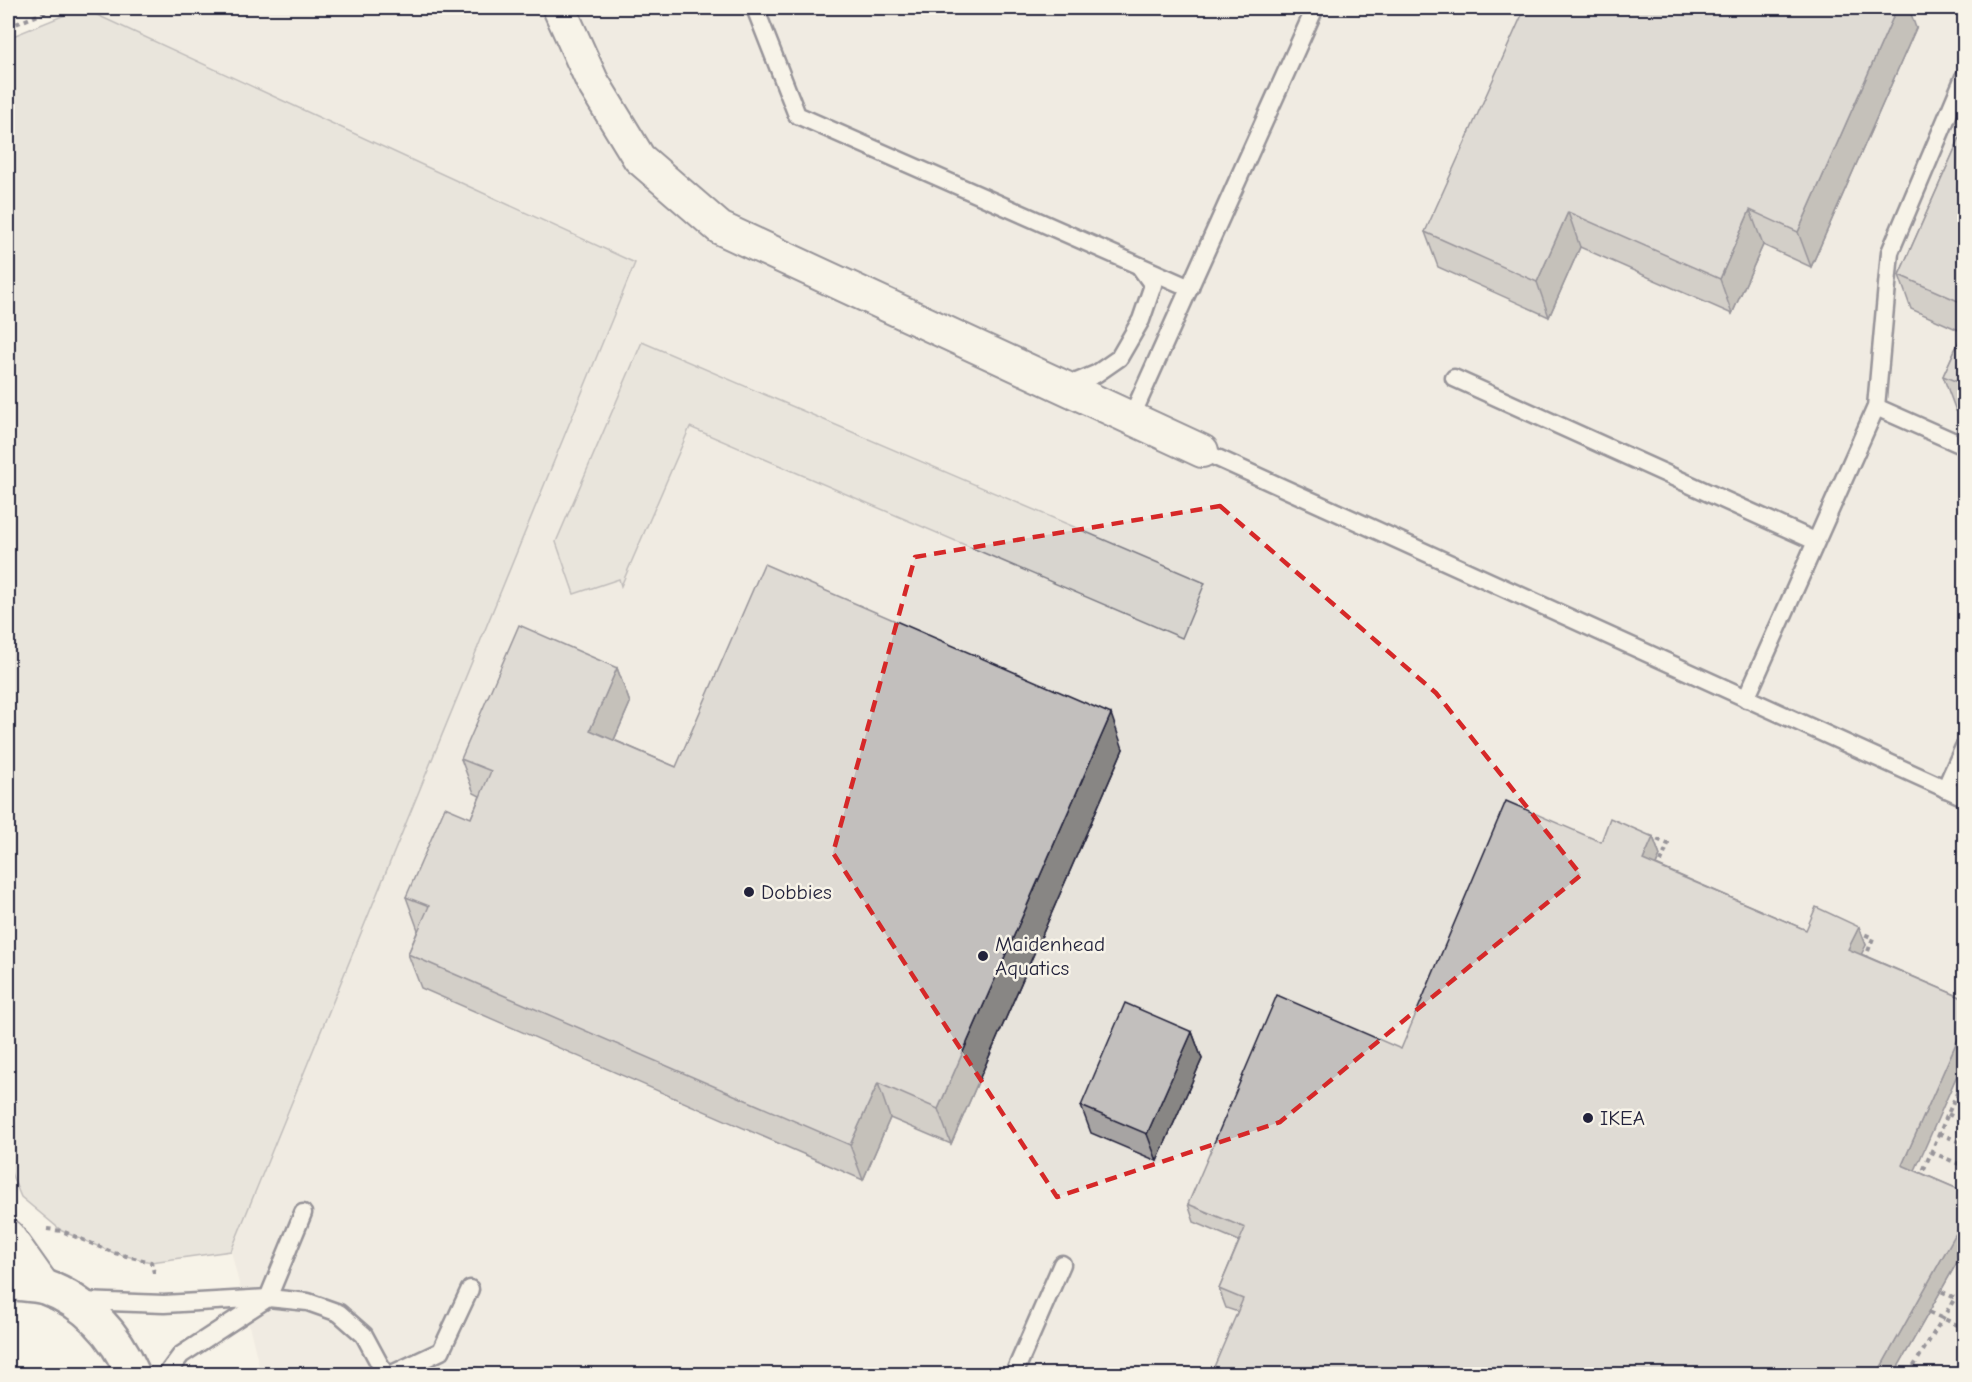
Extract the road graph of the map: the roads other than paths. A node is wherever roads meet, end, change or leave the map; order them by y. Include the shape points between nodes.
1 (559, 8) edge
2 (755, 8) edge
3 (1315, 8) edge
4 (1965, 77) edge
5 (1140, 267) junction
6 (1190, 288) junction
7 (1454, 378) dead end
8 (1064, 387) junction
9 (1876, 407) junction
10 (1131, 418) junction
11 (1965, 446) edge
12 (1202, 451) joint
13 (1815, 541) junction
14 (1746, 699) junction
15 (1965, 747) edge
16 (1945, 789) junction
17 (1965, 797) edge
18 (303, 1213) dead end
19 (8, 1236) edge
20 (1062, 1264) dead end
21 (8, 1282) edge
22 (44, 1287) junction
23 (470, 1289) dead end
24 (268, 1298) junction
25 (74, 1301) junction
26 (134, 1374) edge
27 (167, 1374) edge
28 (386, 1374) edge
29 (392, 1374) edge
30 (1014, 1374) edge

1 - 8 street via 592,81 639,158 720,228
2 - 5 lane via 797,115
3 - 6 lane
4 - 9 lane via 1890,252
5 - 6 lane
5 - 8 lane via 1153,285 1141,320 1119,358 1096,374
6 - 10 lane
7 - 13 lane
8 - 10 street
9 - 11 lane
9 - 13 lane
10 - 12 street
12 - 14 lane
13 - 14 lane
14 - 16 lane
15 - 16 lane
16 - 17 lane
18 - 24 lane
19 - 22 street
20 - 30 lane
21 - 22 street
22 - 25 street
23 - 29 lane via 441,1351
24 - 25 lane via 164,1304
24 - 27 lane via 181,1355
24 - 28 lane via 308,1302 339,1313 364,1335
25 - 26 street via 108,1332

